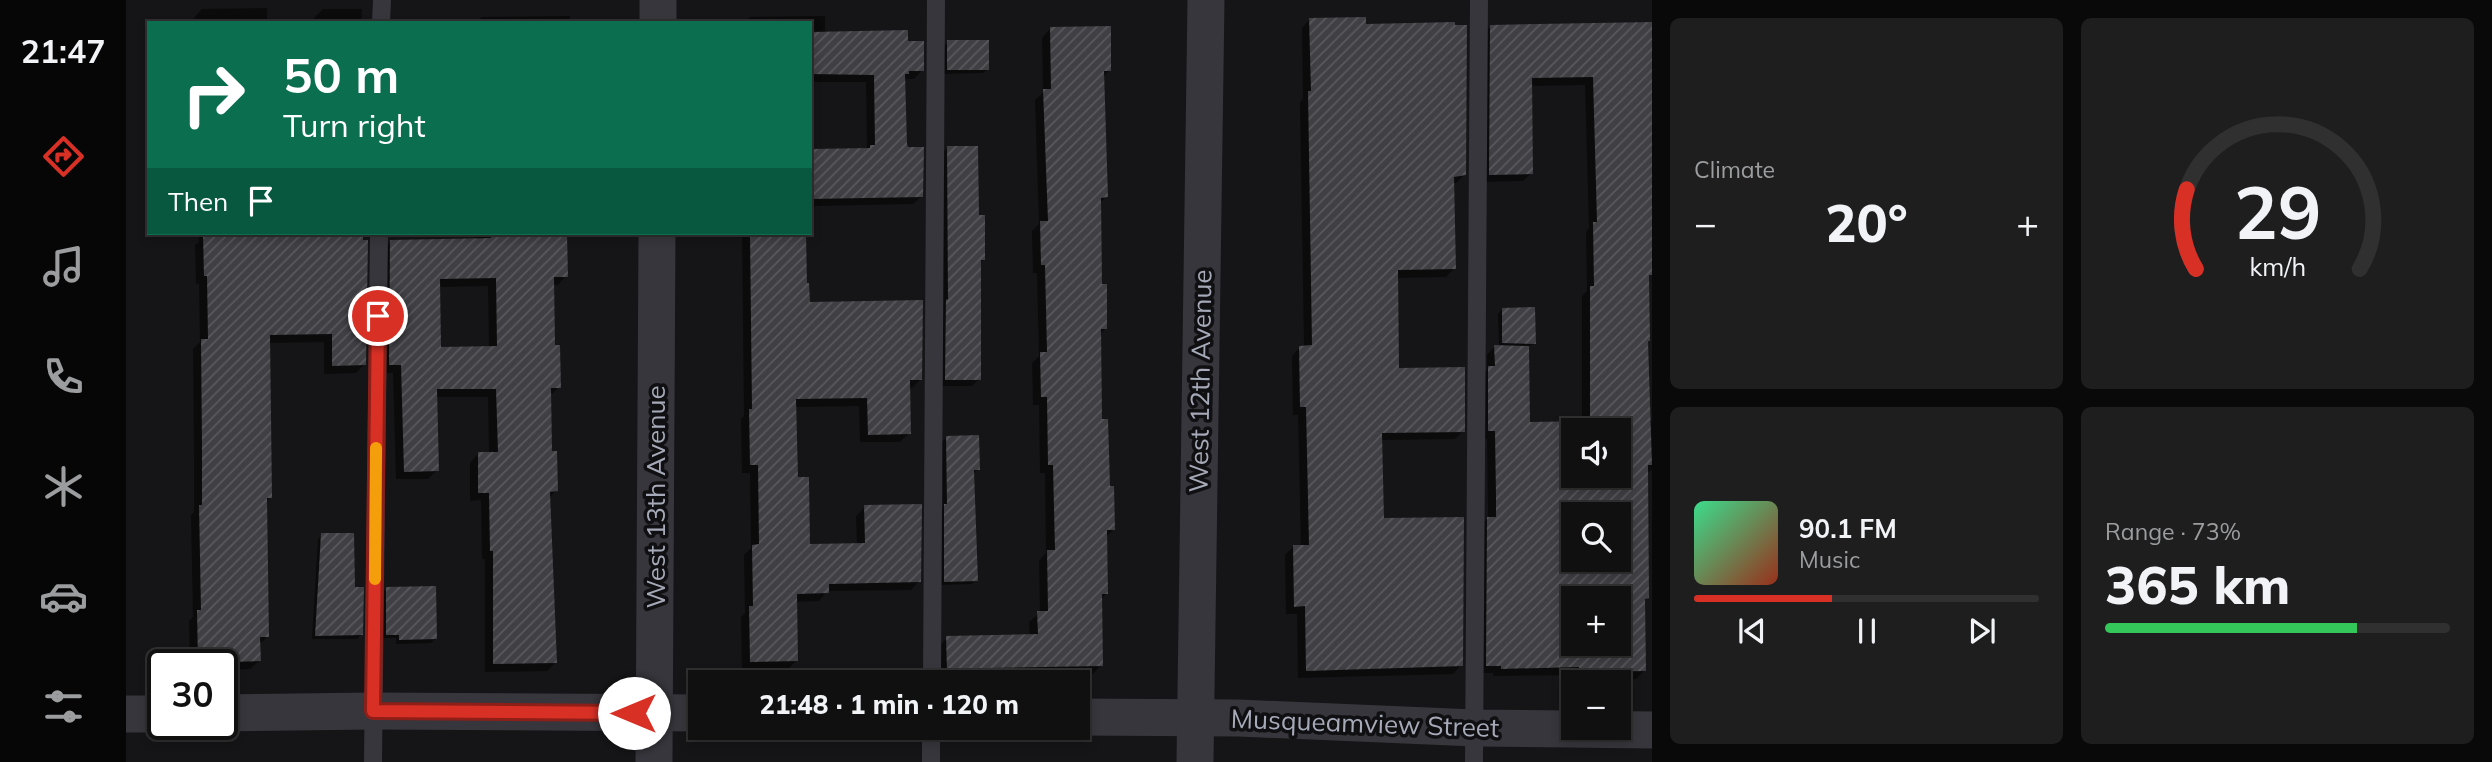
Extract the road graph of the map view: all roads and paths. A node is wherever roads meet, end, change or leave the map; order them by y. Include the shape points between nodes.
1 (382, 0) edge
2 (658, 0) edge
3 (936, 0) edge
4 (1206, 0) edge
5 (1479, 0) edge
6 (382, 21) edge
7 (658, 21) edge
8 (379, 235) edge
9 (657, 235) edge
10 (932, 670) edge
11 (373, 711) junction
12 (238, 713) edge
13 (654, 713) junction
14 (688, 713) edge
15 (126, 714) edge
16 (147, 714) edge
17 (1090, 717) edge
18 (1196, 718) junction
19 (1652, 730) edge
20 (931, 740) edge
21 (1474, 745) edge
22 (373, 762) edge
23 (654, 762) edge
24 (931, 762) edge
25 (1195, 762) edge

1 - 6 lane
2 - 7 street
3 - 10 lane
4 - 18 street, West 12th Avenue
5 - 21 lane
8 - 11 lane
9 - 13 street, West 13th Avenue
11 - 12 street
11 - 13 street
11 - 22 lane
13 - 14 street
13 - 23 street, West 13th Avenue
15 - 16 street
17 - 18 street, Musqueamview Street
18 - 21 street, Musqueamview Street
18 - 25 street, West 12th Avenue
19 - 21 street, Musqueamview Street
20 - 24 lane

